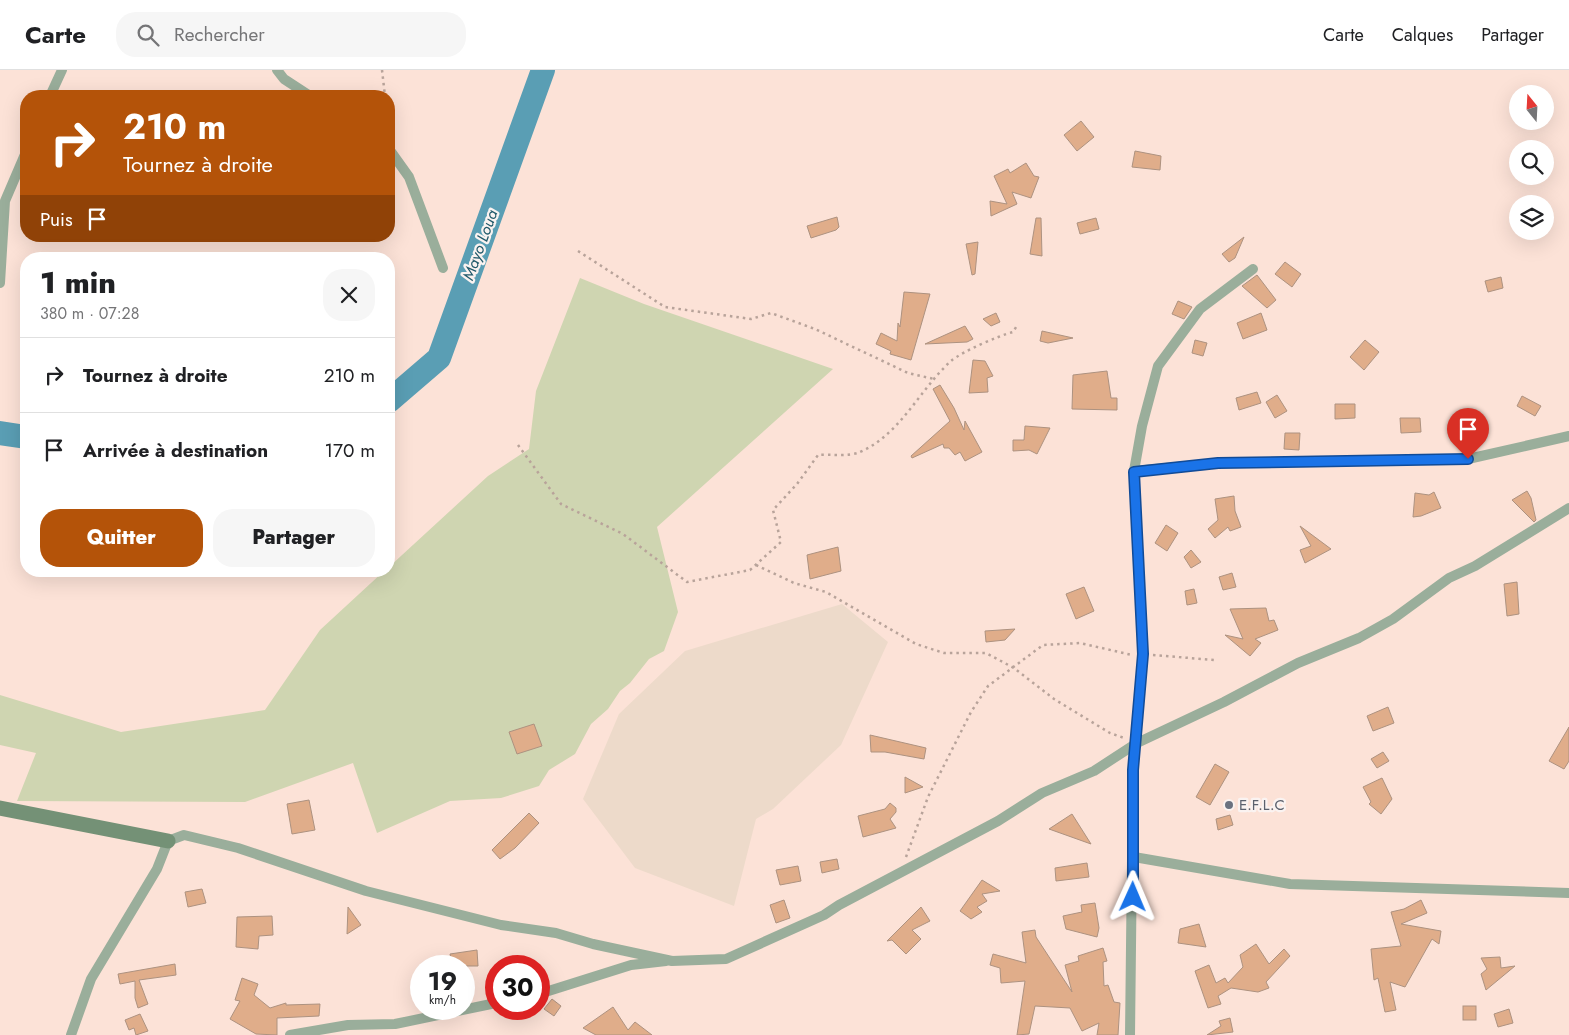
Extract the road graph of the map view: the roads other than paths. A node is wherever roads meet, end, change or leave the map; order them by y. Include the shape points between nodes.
1 (62, 70) edge
2 (276, 70) edge
3 (53, 90) edge
4 (301, 90) edge
5 (395, 157) edge
6 (20, 166) edge
7 (443, 268) dead end
8 (1254, 269) dead end
9 (0, 283) edge
10 (1569, 436) edge
11 (1134, 472) junction
12 (1569, 508) edge
13 (1137, 743) junction
14 (0, 808) edge
15 (168, 841) junction
16 (1134, 857) junction
17 (1569, 894) edge
18 (672, 960) junction
19 (550, 991) edge
20 (485, 1005) edge
21 (71, 1035) edge
22 (290, 1035) edge
23 (1130, 1035) edge

1 - 3 street
2 - 4 street
5 - 7 street via 409,176
6 - 9 street via 5,202
8 - 11 street via 1200,309 1158,366
10 - 11 street via 1468,459 1218,463
11 - 13 street via 1143,654
12 - 13 street via 1475,566 1449,578 1393,619 1359,638 1298,663
13 - 16 street via 1133,770
13 - 18 street via 1094,772 1042,794 824,915 726,959
14 - 15 main road
15 - 18 street via 184,835 238,848 366,891 501,925 556,933
15 - 21 street via 157,869 91,979
16 - 17 street via 1290,884
16 - 23 street
18 - 19 street via 631,965
20 - 22 street via 395,1024 348,1025

